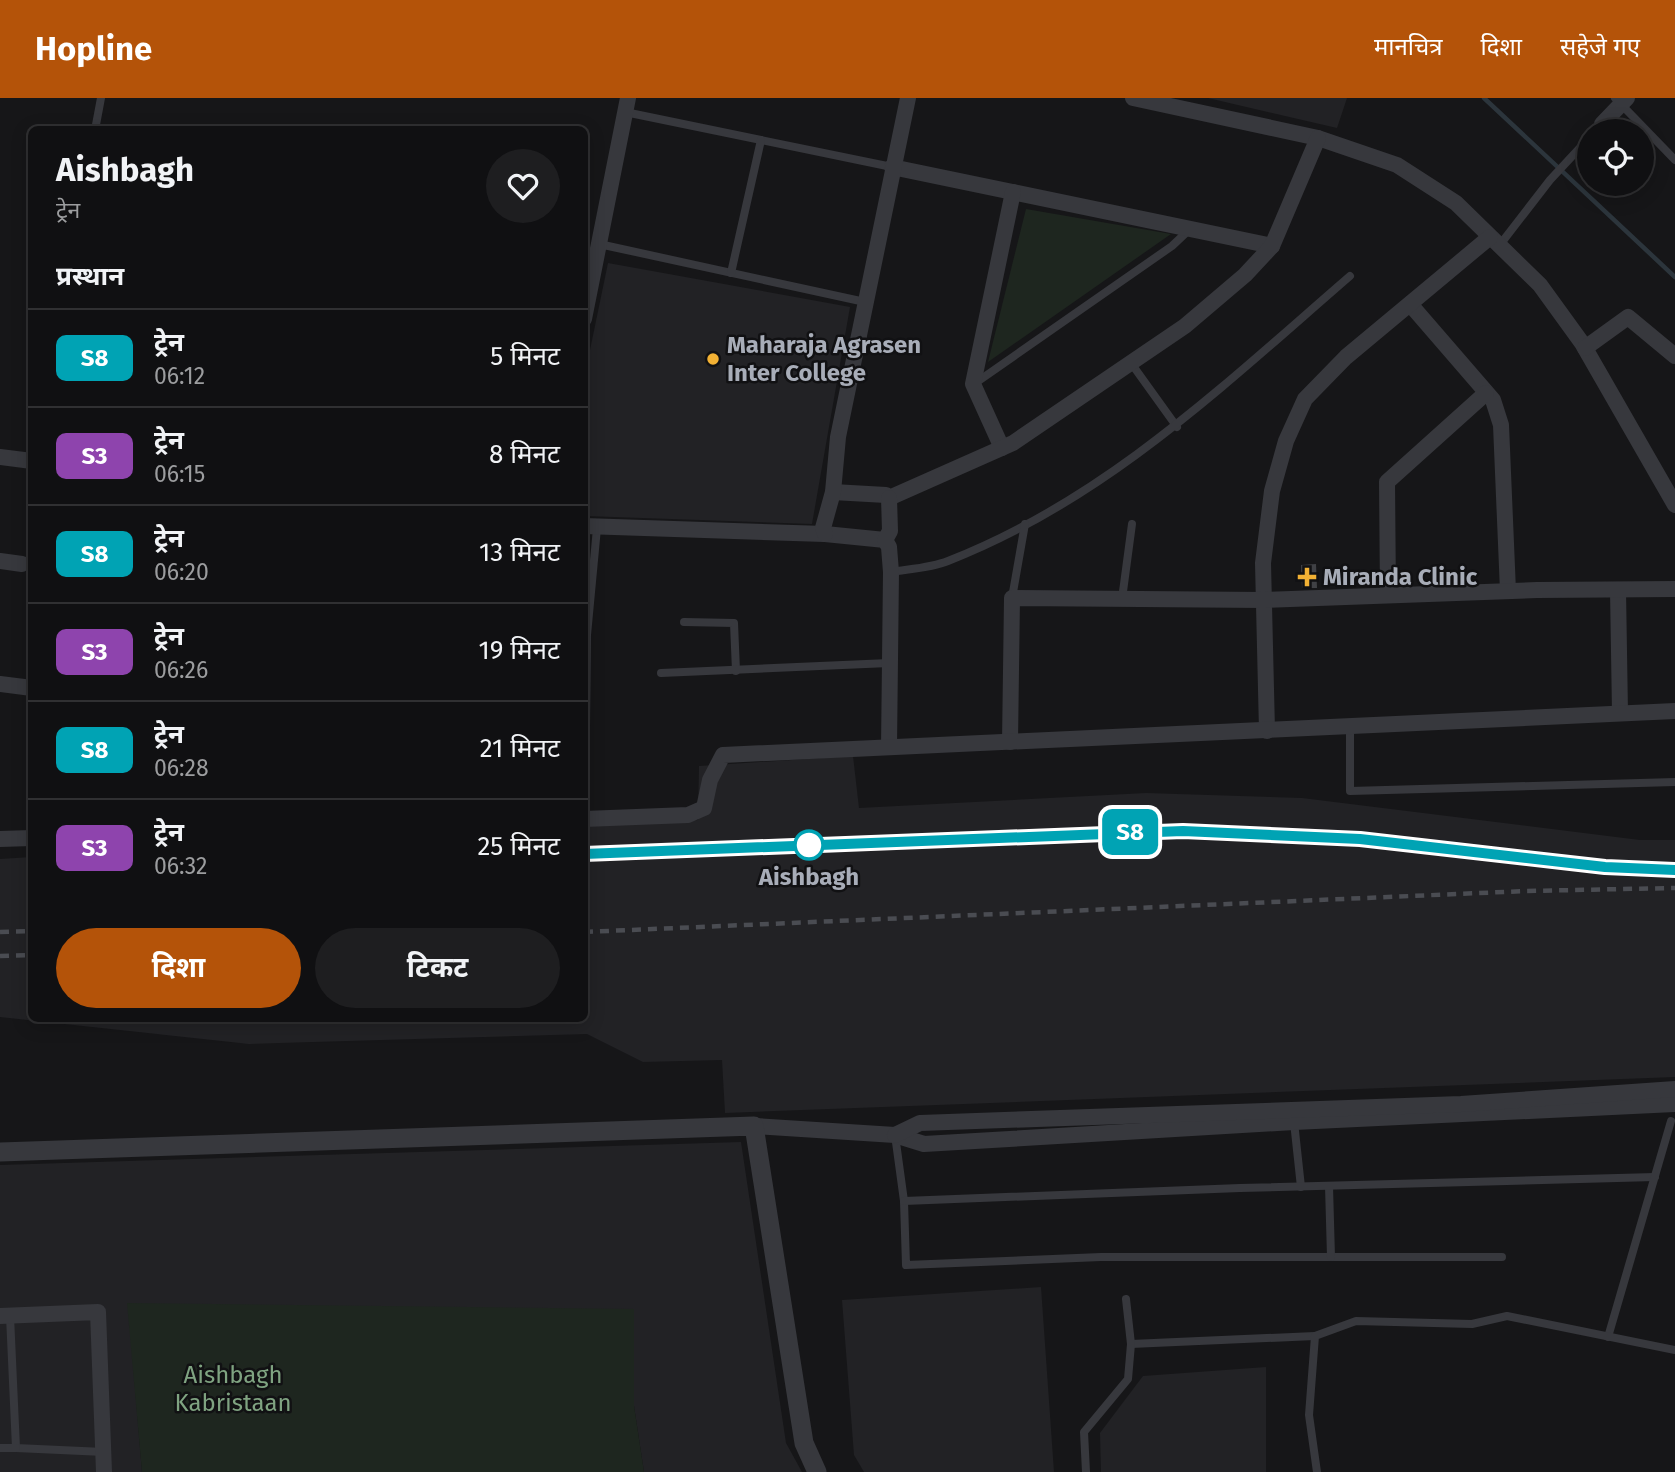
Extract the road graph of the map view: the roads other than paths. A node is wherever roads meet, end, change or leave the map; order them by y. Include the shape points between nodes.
1 (101, 98) edge
2 (908, 98) edge
3 (1133, 98) edge
4 (1621, 100) edge
5 (626, 105) edge
6 (1606, 119) edge
7 (96, 126) edge
8 (1318, 138) junction
9 (761, 140) junction
10 (1577, 151) edge
11 (1675, 160) edge
12 (892, 167) junction
13 (1013, 192) junction
14 (1190, 229) junction
15 (1495, 241) junction
16 (599, 244) junction
17 (1272, 246) junction
18 (731, 273) junction
19 (1350, 276) dead end
20 (588, 299) edge
21 (864, 302) junction
22 (1410, 304) junction
23 (1584, 348) junction
24 (1675, 356) edge
25 (1131, 363) junction
26 (973, 384) junction
27 (1486, 393) junction
28 (1177, 427) junction
29 (1002, 448) junction
30 (0, 457) edge
31 (28, 460) edge
32 (833, 492) junction
33 (890, 498) junction
34 (1675, 505) edge
35 (1025, 524) junction
36 (1132, 524) dead end
37 (591, 527) edge
38 (825, 534) junction
39 (886, 540) junction
40 (0, 561) edge
41 (22, 564) dead end
42 (891, 572) junction
43 (1675, 589) edge
44 (1618, 590) junction
45 (1508, 591) junction
46 (1388, 595) junction
47 (1012, 598) junction
48 (1122, 599) junction
49 (1264, 600) junction
50 (588, 604) edge
51 (684, 622) dead end
52 (889, 663) junction
53 (736, 671) junction
54 (662, 673) dead end
55 (0, 684) edge
56 (28, 688) edge
57 (1675, 710) edge
58 (1620, 713) junction
59 (1350, 726) junction
60 (1267, 731) junction
61 (1010, 742) junction
62 (889, 747) junction
63 (1675, 782) edge
64 (588, 819) edge
65 (28, 838) edge
66 (0, 839) edge
67 (1675, 1089) edge
68 (1675, 1104) edge
69 (1671, 1121) dead end
70 (1294, 1122) junction
71 (754, 1126) junction
72 (895, 1135) junction
73 (0, 1152) edge
74 (1655, 1177) junction
75 (1329, 1186) junction
76 (1301, 1187) junction
77 (904, 1201) junction
78 (1331, 1257) junction
79 (1502, 1257) dead end
80 (1126, 1299) dead end
81 (5, 1316) edge
82 (1315, 1336) junction
83 (1608, 1337) junction
84 (1131, 1344) junction
85 (1675, 1350) edge
86 (0, 1448) edge
87 (16, 1448) junction
88 (104, 1452) junction
89 (104, 1472) edge
90 (817, 1472) edge
91 (1086, 1472) edge
92 (1317, 1472) edge

1 - 7 lane
2 - 12 street
3 - 8 street
4 - 6 street
4 - 11 lane
5 - 9 lane
5 - 16 street
8 - 15 street via 1397,165 1456,203
8 - 17 street
9 - 12 lane
9 - 18 lane
10 - 15 lane
12 - 13 street
12 - 21 street
13 - 14 street
13 - 26 street
14 - 17 street
14 - 26 lane
15 - 22 street
15 - 23 street via 1540,285
16 - 18 lane
16 - 20 street
17 - 25 street via 1185,326
18 - 21 lane
19 - 28 lane
21 - 32 street via 838,437
22 - 27 street
22 - 49 street via 1346,357 1306,399 1286,441 1272,491 1263,563
23 - 24 street via 1628,317
23 - 34 street
25 - 28 lane
25 - 29 street
26 - 29 street
27 - 45 street via 1501,425
27 - 46 street via 1387,482
28 - 35 lane via 1099,483
29 - 33 street
30 - 31 street
32 - 33 street
32 - 38 street
33 - 39 street
35 - 42 lane via 946,562
35 - 47 lane
36 - 48 lane
37 - 38 street
37 - 50 lane
38 - 39 street
39 - 42 street
40 - 41 street
42 - 52 street
43 - 44 street
44 - 45 street
44 - 58 street
45 - 46 street
46 - 49 street
47 - 48 street
47 - 61 street
48 - 49 street
49 - 60 street
51 - 53 lane via 734,624
52 - 53 lane
52 - 62 street
53 - 54 lane
55 - 56 street
57 - 58 street
58 - 59 street
59 - 60 street
59 - 63 lane via 1350,791
60 - 61 street
61 - 62 street
62 - 64 street via 723,755 710,780 704,808 688,815
65 - 66 street
67 - 72 street via 1461,1104 920,1123
68 - 70 street
69 - 74 lane
70 - 72 street via 924,1144
70 - 76 lane
71 - 72 street
71 - 73 street
71 - 90 street via 804,1443
72 - 77 lane
74 - 75 lane
74 - 83 lane
75 - 76 lane
75 - 78 lane
76 - 77 lane
77 - 78 lane via 906,1265 1101,1257
78 - 79 lane
80 - 84 lane
81 - 87 lane
81 - 88 street via 98,1312
82 - 83 lane via 1356,1321 1472,1324 1507,1316
82 - 84 lane
82 - 92 lane via 1309,1415
83 - 85 lane
84 - 91 lane via 1128,1379 1084,1432
86 - 87 lane
87 - 88 lane
88 - 89 street

